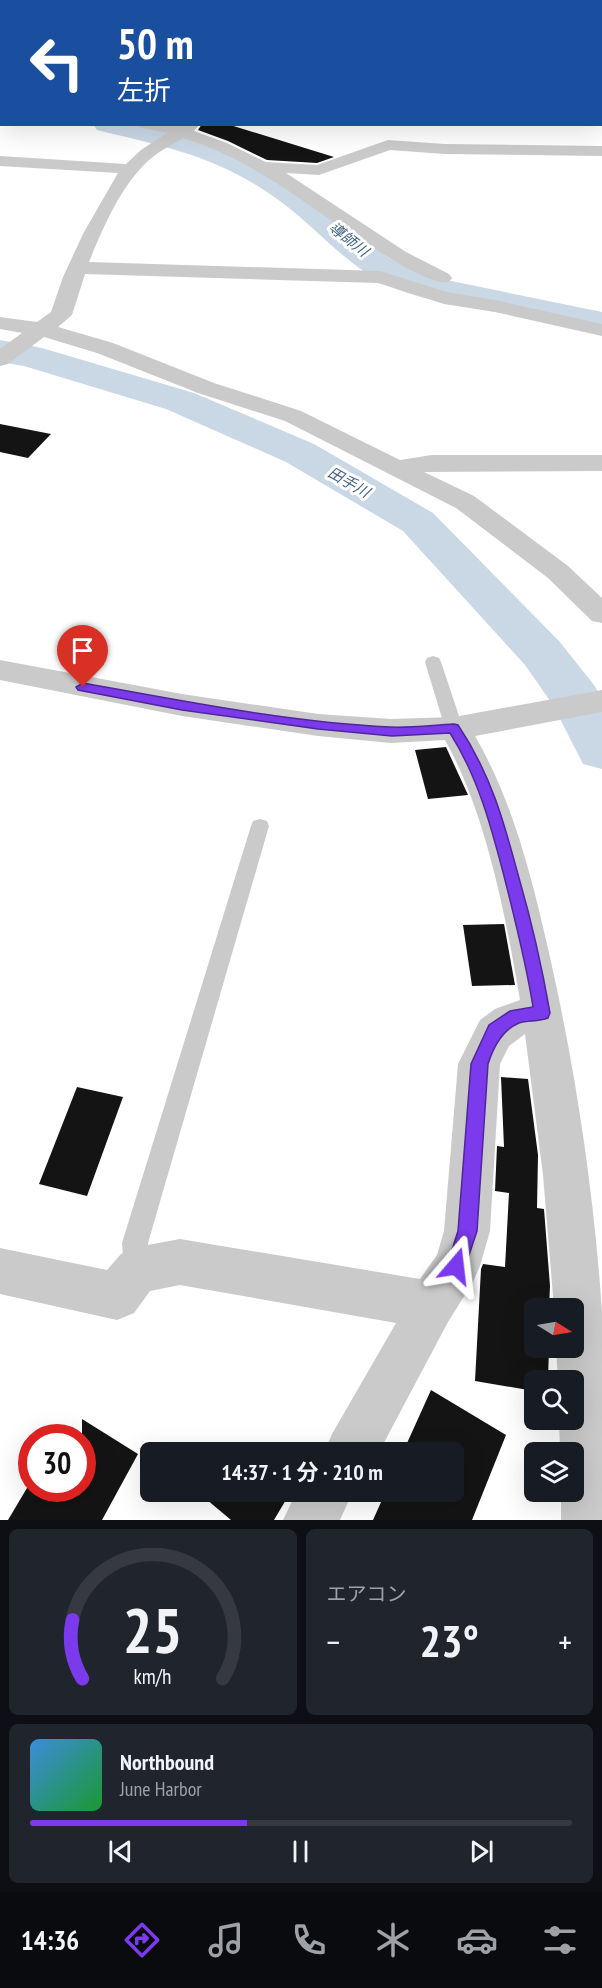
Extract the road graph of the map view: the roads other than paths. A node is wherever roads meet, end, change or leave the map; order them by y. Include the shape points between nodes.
1 (166, 126) edge
2 (396, 126) edge
3 (188, 128) edge
4 (388, 145) junction
5 (602, 151) edge
6 (0, 161) edge
7 (260, 166) junction
8 (131, 169) junction
9 (78, 268) junction
10 (602, 313) edge
11 (0, 323) edge
12 (40, 329) junction
13 (602, 330) edge
14 (0, 359) edge
15 (602, 463) edge
16 (397, 468) junction
17 (602, 614) edge
18 (433, 662) dead end
19 (0, 670) edge
20 (602, 702) edge
21 (461, 726) junction
22 (260, 826) dead end
23 (542, 1013) junction
24 (137, 1270) junction
25 (0, 1271) edge
26 (431, 1305) junction
27 (356, 1442) edge
28 (321, 1502) edge
29 (310, 1520) edge
30 (588, 1520) edge

1 - 3 street
2 - 4 street
3 - 7 street
3 - 8 street via 141,158
4 - 5 street via 457,149 550,141
4 - 7 street via 319,170
6 - 8 street
7 - 10 street via 420,270 478,288
8 - 9 street via 119,182
9 - 12 street via 61,315
9 - 13 street via 380,277 444,298
11 - 12 street
12 - 14 street
12 - 16 street via 105,348 206,388 293,416
15 - 16 street via 432,463
16 - 17 street via 465,502 558,572
18 - 21 lane
19 - 21 street via 182,705 318,725 392,732
20 - 21 street
21 - 23 street via 496,820 532,954
22 - 24 lane via 135,1243
23 - 26 street via 516,1016 495,1031 483,1053 467,1231 456,1266
23 - 30 street via 577,1278
24 - 25 street via 117,1296
24 - 26 street via 180,1262
26 - 27 street
28 - 29 street

